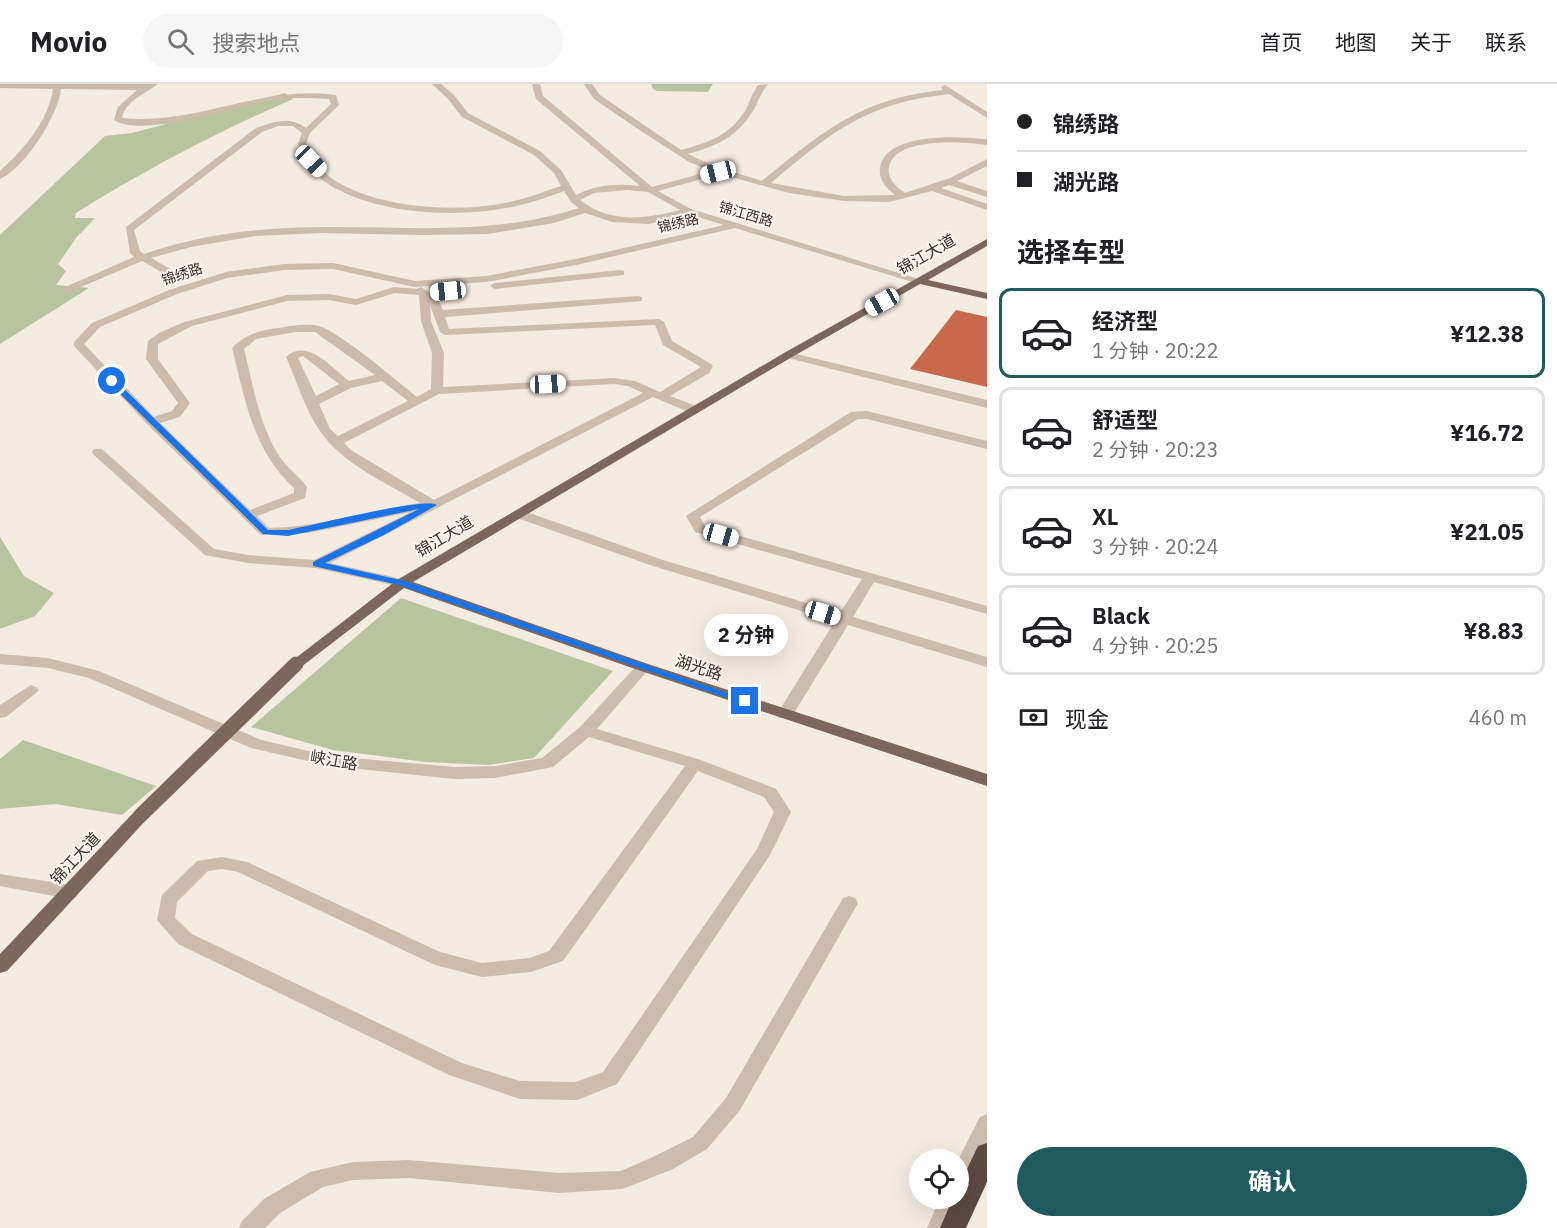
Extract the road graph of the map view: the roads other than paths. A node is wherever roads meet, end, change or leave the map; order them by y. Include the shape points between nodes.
1 (435, 84) edge
2 (588, 84) edge
3 (764, 84) edge
4 (938, 84) edge
5 (58, 85) edge
6 (533, 85) edge
7 (0, 86) edge
8 (149, 86) edge
9 (952, 91) junction
10 (987, 116) edge
11 (306, 132) junction
12 (987, 142) edge
13 (681, 153) junction
14 (987, 162) edge
15 (718, 172) junction
16 (0, 176) edge
17 (947, 181) junction
18 (764, 184) junction
19 (566, 187) junction
20 (931, 187) junction
21 (650, 190) junction
22 (987, 194) edge
23 (903, 196) junction
24 (574, 200) junction
25 (987, 207) edge
26 (586, 209) junction
27 (688, 211) junction
28 (737, 225) junction
29 (987, 242) edge
30 (144, 257) junction
31 (620, 273) dead end
32 (179, 278) dead end
33 (509, 280) junction
34 (920, 280) junction
35 (415, 284) junction
36 (67, 290) dead end
37 (424, 293) junction
38 (987, 296) edge
39 (638, 299) dead end
40 (439, 314) junction
41 (788, 355) junction
42 (383, 377) junction
43 (347, 385) junction
44 (436, 391) junction
45 (656, 394) junction
46 (415, 401) junction
47 (311, 403) junction
48 (987, 404) edge
49 (695, 410) junction
50 (152, 422) junction
51 (336, 442) junction
52 (987, 445) edge
53 (98, 452) dead end
54 (433, 505) junction
55 (519, 514) junction
56 (248, 515) junction
57 (316, 564) junction
58 (870, 577) junction
59 (402, 583) junction
60 (987, 610) edge
61 (844, 619) junction
62 (0, 659) edge
63 (987, 662) edge
64 (643, 667) junction
65 (31, 690) dead end
66 (0, 713) edge
67 (785, 714) junction
68 (586, 730) junction
69 (695, 764) junction
70 (987, 780) edge
71 (0, 880) edge
72 (70, 892) junction
73 (849, 903) dead end
74 (0, 966) edge
75 (987, 1123) edge
76 (987, 1154) edge
77 (969, 1160) edge
78 (946, 1209) edge
79 (250, 1228) edge
80 (938, 1228) edge
81 (953, 1228) edge

1 - 19 street via 465,115 537,153 558,172
2 - 13 street via 597,97
3 - 13 street via 741,125 714,143
4 - 9 street
5 - 7 street
5 - 8 street
5 - 16 street via 44,124 20,159
6 - 21 street, 锦江西路 via 539,97
8 - 11 street via 125,104 117,114 118,120 165,119 272,91 296,89 333,97 335,105
9 - 10 street
9 - 18 street via 871,108 810,146
11 - 19 street via 302,144 311,161 330,181 368,199 415,208 475,210 519,203
11 - 30 street via 295,123 277,123 259,130 168,198 129,230 135,253
12 - 23 street via 941,139 897,151 887,159 884,169 888,184
13 - 15 street
14 - 17 street
15 - 18 street
15 - 21 street
17 - 20 street
17 - 22 street
18 - 23 street via 840,197
19 - 24 street
20 - 23 street
20 - 25 street
21 - 24 street via 592,190
21 - 27 street, 锦江西路
24 - 26 street
26 - 27 street via 612,219 649,221
26 - 30 street via 534,225 449,234 262,232 206,240
27 - 28 street, 锦江西路
28 - 33 street, 锦绣路
28 - 34 street, 锦江西路
29 - 34 main road, 锦江大道
30 - 32 street
30 - 36 street
31 - 33 street
33 - 35 street, 锦绣路
33 - 37 street
34 - 38 main road
34 - 41 main road, 锦江大道
35 - 37 street
35 - 50 street, 锦绣路 via 333,266 284,267 226,275 173,292 96,325 78,344
37 - 40 street via 434,301
37 - 44 street via 426,321 438,353
37 - 50 street via 394,290 356,302 287,298 188,324 163,335 152,343 152,359 184,403 176,414
39 - 40 street
40 - 45 street via 445,332 659,322 667,343 707,366 705,371
41 - 48 street
41 - 49 main road, 锦江大道
42 - 43 street
42 - 46 street
42 - 56 street via 317,329 272,332 252,337 238,348 269,454 301,487 300,495
43 - 47 street
43 - 47 street via 306,353 299,353 292,357
44 - 45 street via 614,381 631,383
44 - 46 street
45 - 49 street
45 - 54 street
46 - 51 street
47 - 51 street
49 - 55 main road, 锦江大道
50 - 56 street, 锦绣路
51 - 54 street via 347,453
52 - 58 street via 855,415 693,516 700,529
53 - 57 street via 210,552
54 - 56 street, 锦绣路 via 288,533 266,532
54 - 57 street
55 - 59 main road, 锦江大道
55 - 61 street via 658,563
57 - 59 street
58 - 60 street
58 - 61 street
59 - 64 main road, 湖光路
59 - 72 main road, 锦江大道, bridge via 296,664 141,815
61 - 63 street
61 - 67 street
62 - 68 street, 峡江路 via 48,663 94,674 257,744 340,762 415,771 495,772 547,763
64 - 67 main road, 湖光路
64 - 68 street, 峡江路
65 - 66 street
67 - 70 main road, 湖光路
68 - 69 street
69 - 69 street via 770,793 783,812 764,851 610,1078 578,1091 520,1090 456,1069 185,939 166,920 168,900 203,865 222,863 242,866 435,958 482,970 531,965 556,956
71 - 72 street
72 - 74 main road, 锦江大道
73 - 79 street via 733,1104 700,1143 622,1180 559,1183 409,1169 353,1171 318,1179 272,1206
75 - 77 street
76 - 81 highway
78 - 80 street

